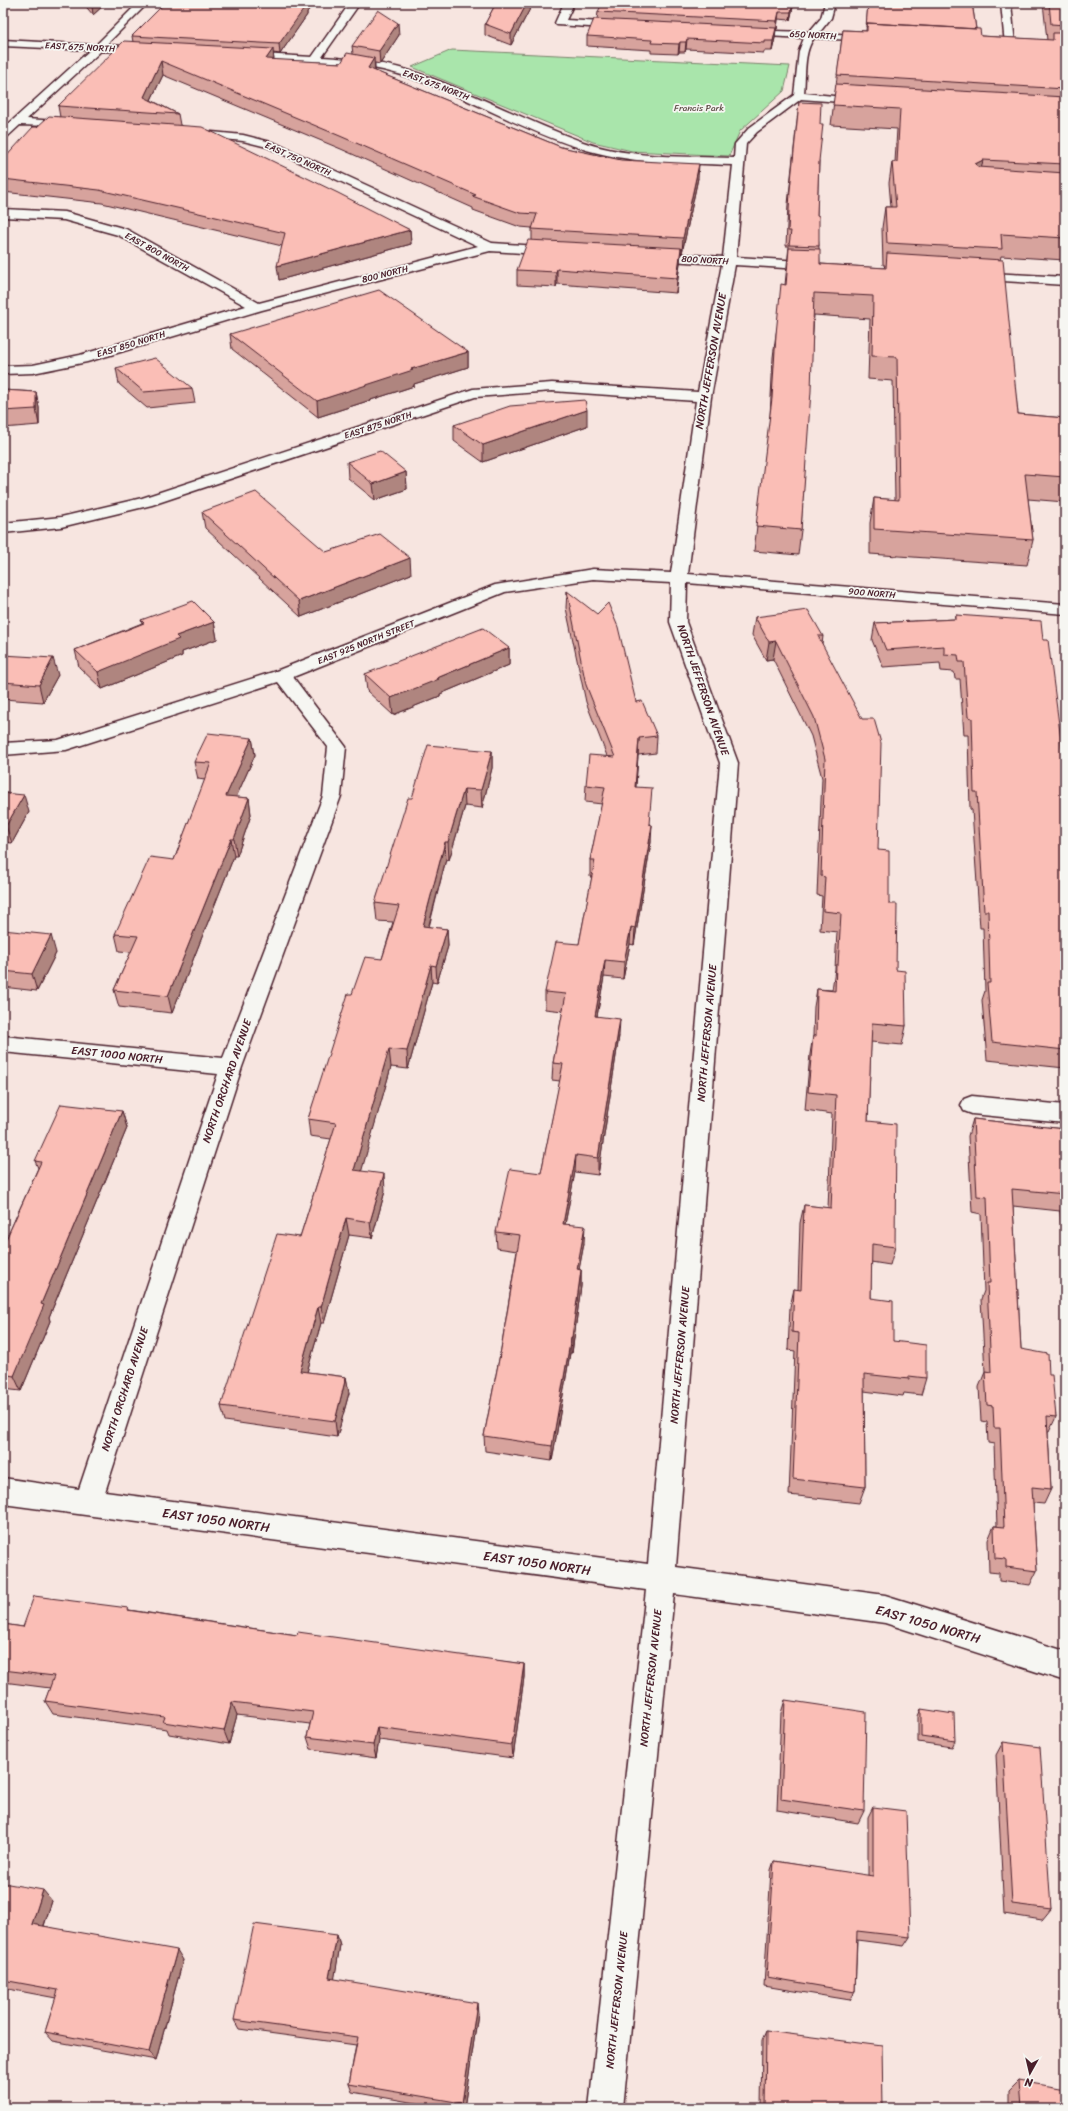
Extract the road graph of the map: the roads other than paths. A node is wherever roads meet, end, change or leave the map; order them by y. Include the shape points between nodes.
1 (143, 3) edge
2 (355, 3) edge
3 (569, 3) edge
4 (830, 3) edge
5 (1006, 3) edge
6 (632, 26) edge
7 (734, 31) edge
8 (812, 35) junction
9 (884, 39) edge
10 (3, 43) edge
11 (1010, 45) edge
12 (98, 48) junction
13 (152, 51) edge
14 (229, 55) edge
15 (315, 60) junction
16 (799, 96) junction
17 (872, 103) edge
18 (18, 122) junction
19 (81, 126) edge
20 (183, 133) edge
21 (3, 135) edge
22 (739, 162) junction
23 (3, 213) edge
24 (490, 247) junction
25 (570, 252) edge
26 (641, 256) edge
27 (729, 261) junction
28 (831, 267) edge
29 (964, 275) edge
30 (1065, 281) edge
31 (256, 307) junction
32 (3, 370) edge
33 (704, 398) junction
34 (3, 528) edge
35 (679, 577) junction
36 (1065, 609) edge
37 (282, 675) junction
38 (3, 749) edge
39 (3, 1044) edge
40 (231, 1067) junction
41 (972, 1105) dead end
42 (1065, 1114) edge
43 (3, 1491) edge
44 (88, 1503) junction
45 (661, 1579) junction
46 (1065, 1666) edge
47 (606, 2108) edge

1 - 12 street
2 - 15 street
3 - 6 street via 560,23
4 - 8 street via 830,10 824,23
5 - 11 street
7 - 8 street, 650 NORTH
8 - 9 street, 650 NORTH
8 - 16 street via 805,44
10 - 12 street, EAST 675 NORTH
12 - 13 street, EAST 675 NORTH
12 - 18 street
14 - 15 street, EAST 675 NORTH
15 - 22 street, EAST 675 NORTH via 358,63 416,76 582,145 609,152 639,158
16 - 17 street
16 - 22 street, NORTH JEFFERSON AVENUE via 753,130 741,144
18 - 19 street
18 - 21 street
20 - 24 street, EAST 750 NORTH via 243,138 271,145
22 - 27 street, NORTH JEFFERSON AVENUE
23 - 31 street, EAST 800 NORTH via 65,216 122,232
24 - 25 street, 800 NORTH
24 - 31 street, 800 NORTH
26 - 27 street, 800 NORTH
27 - 28 street, 800 NORTH
27 - 33 street, NORTH JEFFERSON AVENUE
29 - 30 street
31 - 32 street, EAST 850 NORTH via 82,359 33,369
33 - 34 street, EAST 875 NORTH via 552,387 473,393 147,502 61,522
33 - 35 street, NORTH JEFFERSON AVENUE
35 - 36 street, 900 NORTH
35 - 37 street, EAST 925 NORTH STREET via 593,574 501,588
35 - 45 street, NORTH JEFFERSON AVENUE via 678,622 730,763
37 - 38 street, EAST 925 NORTH STREET via 60,746
37 - 40 street, NORTH ORCHARD AVENUE via 337,747 332,796
39 - 40 street, EAST 1000 NORTH
40 - 44 street, NORTH ORCHARD AVENUE
41 - 42 street
43 - 44 street, EAST 1050 NORTH
44 - 45 street, EAST 1050 NORTH
45 - 46 street, EAST 1050 NORTH via 885,1609
45 - 47 street, NORTH JEFFERSON AVENUE

